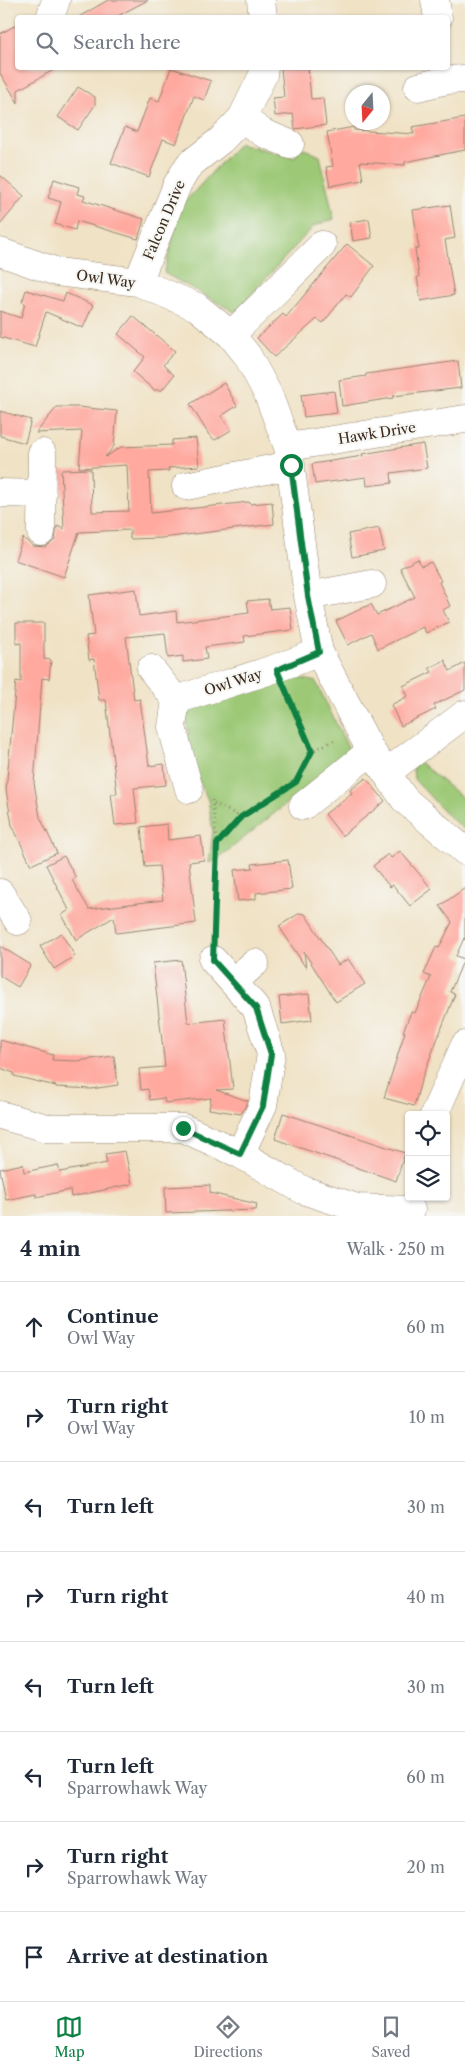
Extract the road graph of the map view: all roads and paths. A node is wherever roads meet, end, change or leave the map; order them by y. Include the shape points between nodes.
1 (56, 0) edge
2 (261, 0) edge
3 (435, 0) edge
4 (51, 15) edge
5 (263, 15) edge
6 (438, 15) edge
7 (264, 70) edge
8 (452, 76) edge
9 (418, 87) dead end
10 (242, 118) junction
11 (290, 144) dead end
12 (322, 245) dead end
13 (0, 252) edge
14 (138, 282) junction
15 (231, 334) junction
16 (465, 419) edge
17 (42, 453) dead end
18 (290, 456) junction
19 (186, 486) dead end
20 (0, 493) edge
21 (42, 494) junction
22 (42, 532) dead end
23 (372, 584) dead end
24 (308, 596) junction
25 (319, 652) junction
26 (151, 669) dead end
27 (277, 670) junction
28 (176, 700) junction
29 (465, 714) edge
30 (372, 750) junction
31 (312, 751) junction
32 (189, 789) dead end
33 (296, 792) junction
34 (213, 803) dead end
35 (241, 817) junction
36 (465, 852) edge
37 (213, 960) joint
38 (255, 963) dead end
39 (233, 982) junction
40 (465, 1045) edge
41 (436, 1111) edge
42 (0, 1115) edge
43 (240, 1154) junction
44 (412, 1208) edge

1 - 4 street
2 - 5 street
3 - 6 street
7 - 10 street, Falcon Drive
8 - 9 street
10 - 11 street via 263,133
10 - 14 street, Falcon Drive via 221,140 189,165 177,185
12 - 15 street
13 - 14 street, Owl Way via 57,272
14 - 15 street, Owl Way via 197,307
15 - 18 street, Owl Way via 247,355 268,394
16 - 18 street, Hawk Drive
17 - 21 street
18 - 19 street
18 - 24 street, Owl Way
20 - 21 street
21 - 22 street
23 - 24 street
24 - 25 street, Owl Way
25 - 27 street, Owl Way
25 - 30 street, Owl Way
26 - 28 street
27 - 28 street, Owl Way
27 - 31 path
28 - 32 street via 172,727
29 - 30 street
30 - 31 path
30 - 33 street
30 - 36 street, Owl Way via 405,800
31 - 33 path
33 - 35 path
34 - 35 path
35 - 37 path via 217,844
37 - 39 street
38 - 39 street
39 - 43 street via 256,1008 271,1054 263,1106
40 - 41 street
42 - 43 street via 47,1128 183,1128
43 - 44 street via 303,1190 357,1208

